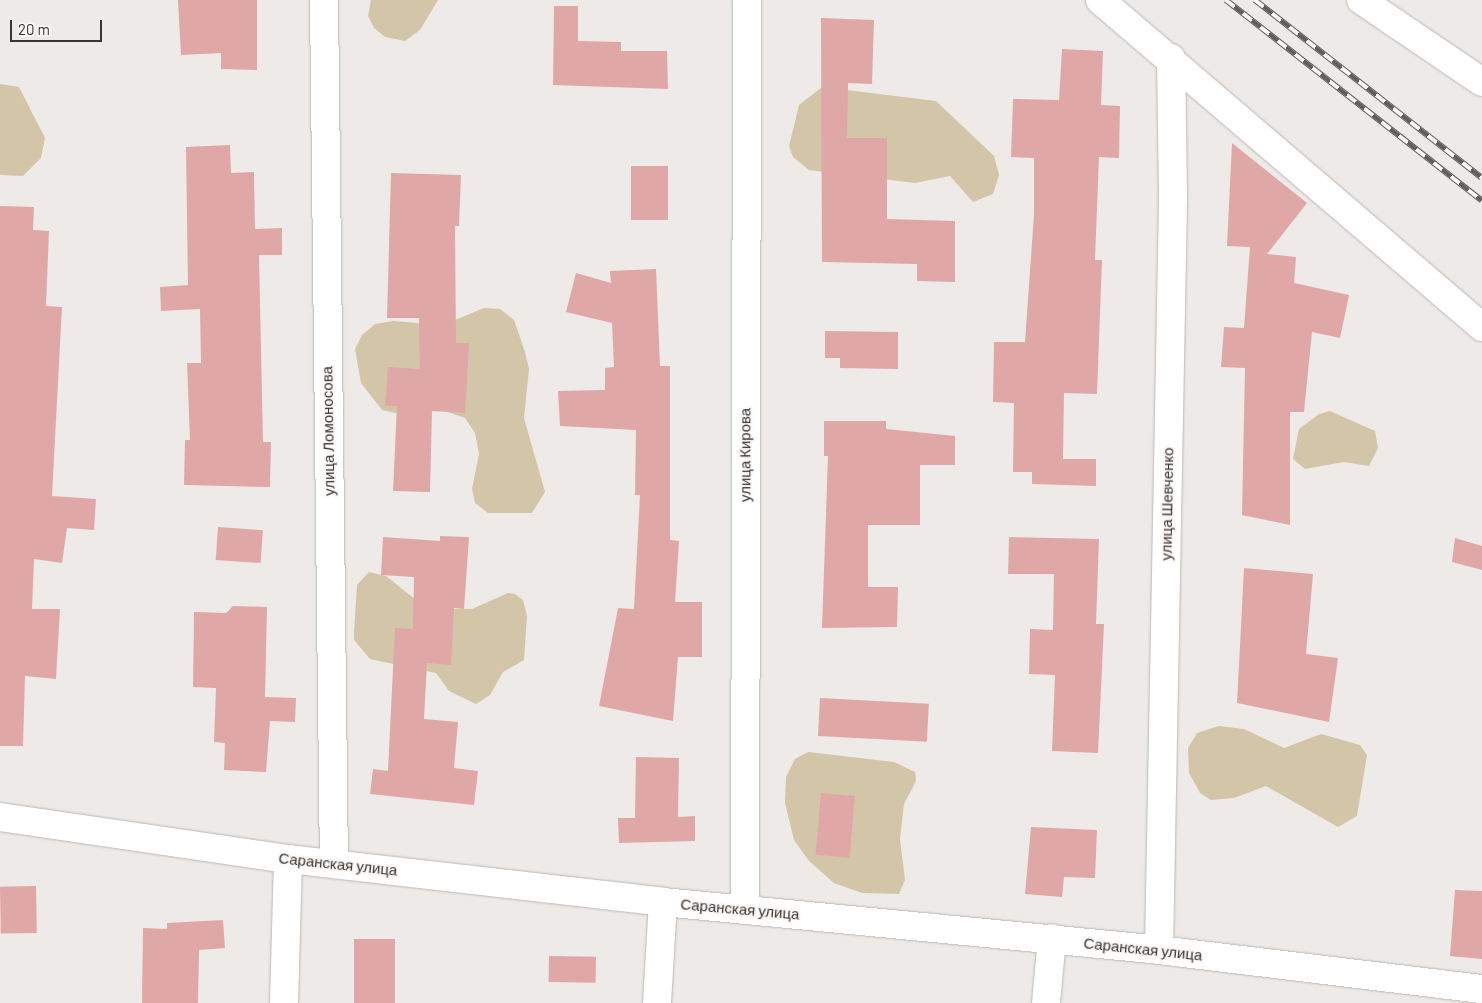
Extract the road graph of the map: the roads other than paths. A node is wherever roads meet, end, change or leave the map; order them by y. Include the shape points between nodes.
1 (324, 0) edge
2 (747, 0) edge
3 (1100, 0) edge
4 (1361, 0) edge
5 (1171, 58) junction
6 (1482, 82) edge
7 (1482, 327) edge
8 (0, 817) edge
9 (288, 860) junction
10 (334, 862) junction
11 (663, 902) junction
12 (745, 909) junction
13 (1052, 938) junction
14 (1159, 950) junction
15 (1482, 989) edge
16 (284, 1003) edge
17 (656, 1003) edge
18 (1046, 1003) edge

1 - 10 street, улица Ломоносова
2 - 12 street, улица Кирова
3 - 5 street
4 - 6 street
5 - 7 street
5 - 14 street, улица Шевченко via 1173,198
8 - 9 street, Саранская улица
9 - 10 street, Саранская улица
9 - 16 street
10 - 11 street, Саранская улица
11 - 12 street, Саранская улица
11 - 17 street
12 - 13 street, Саранская улица
13 - 14 street, Саранская улица
13 - 18 street
14 - 15 street, Саранская улица

